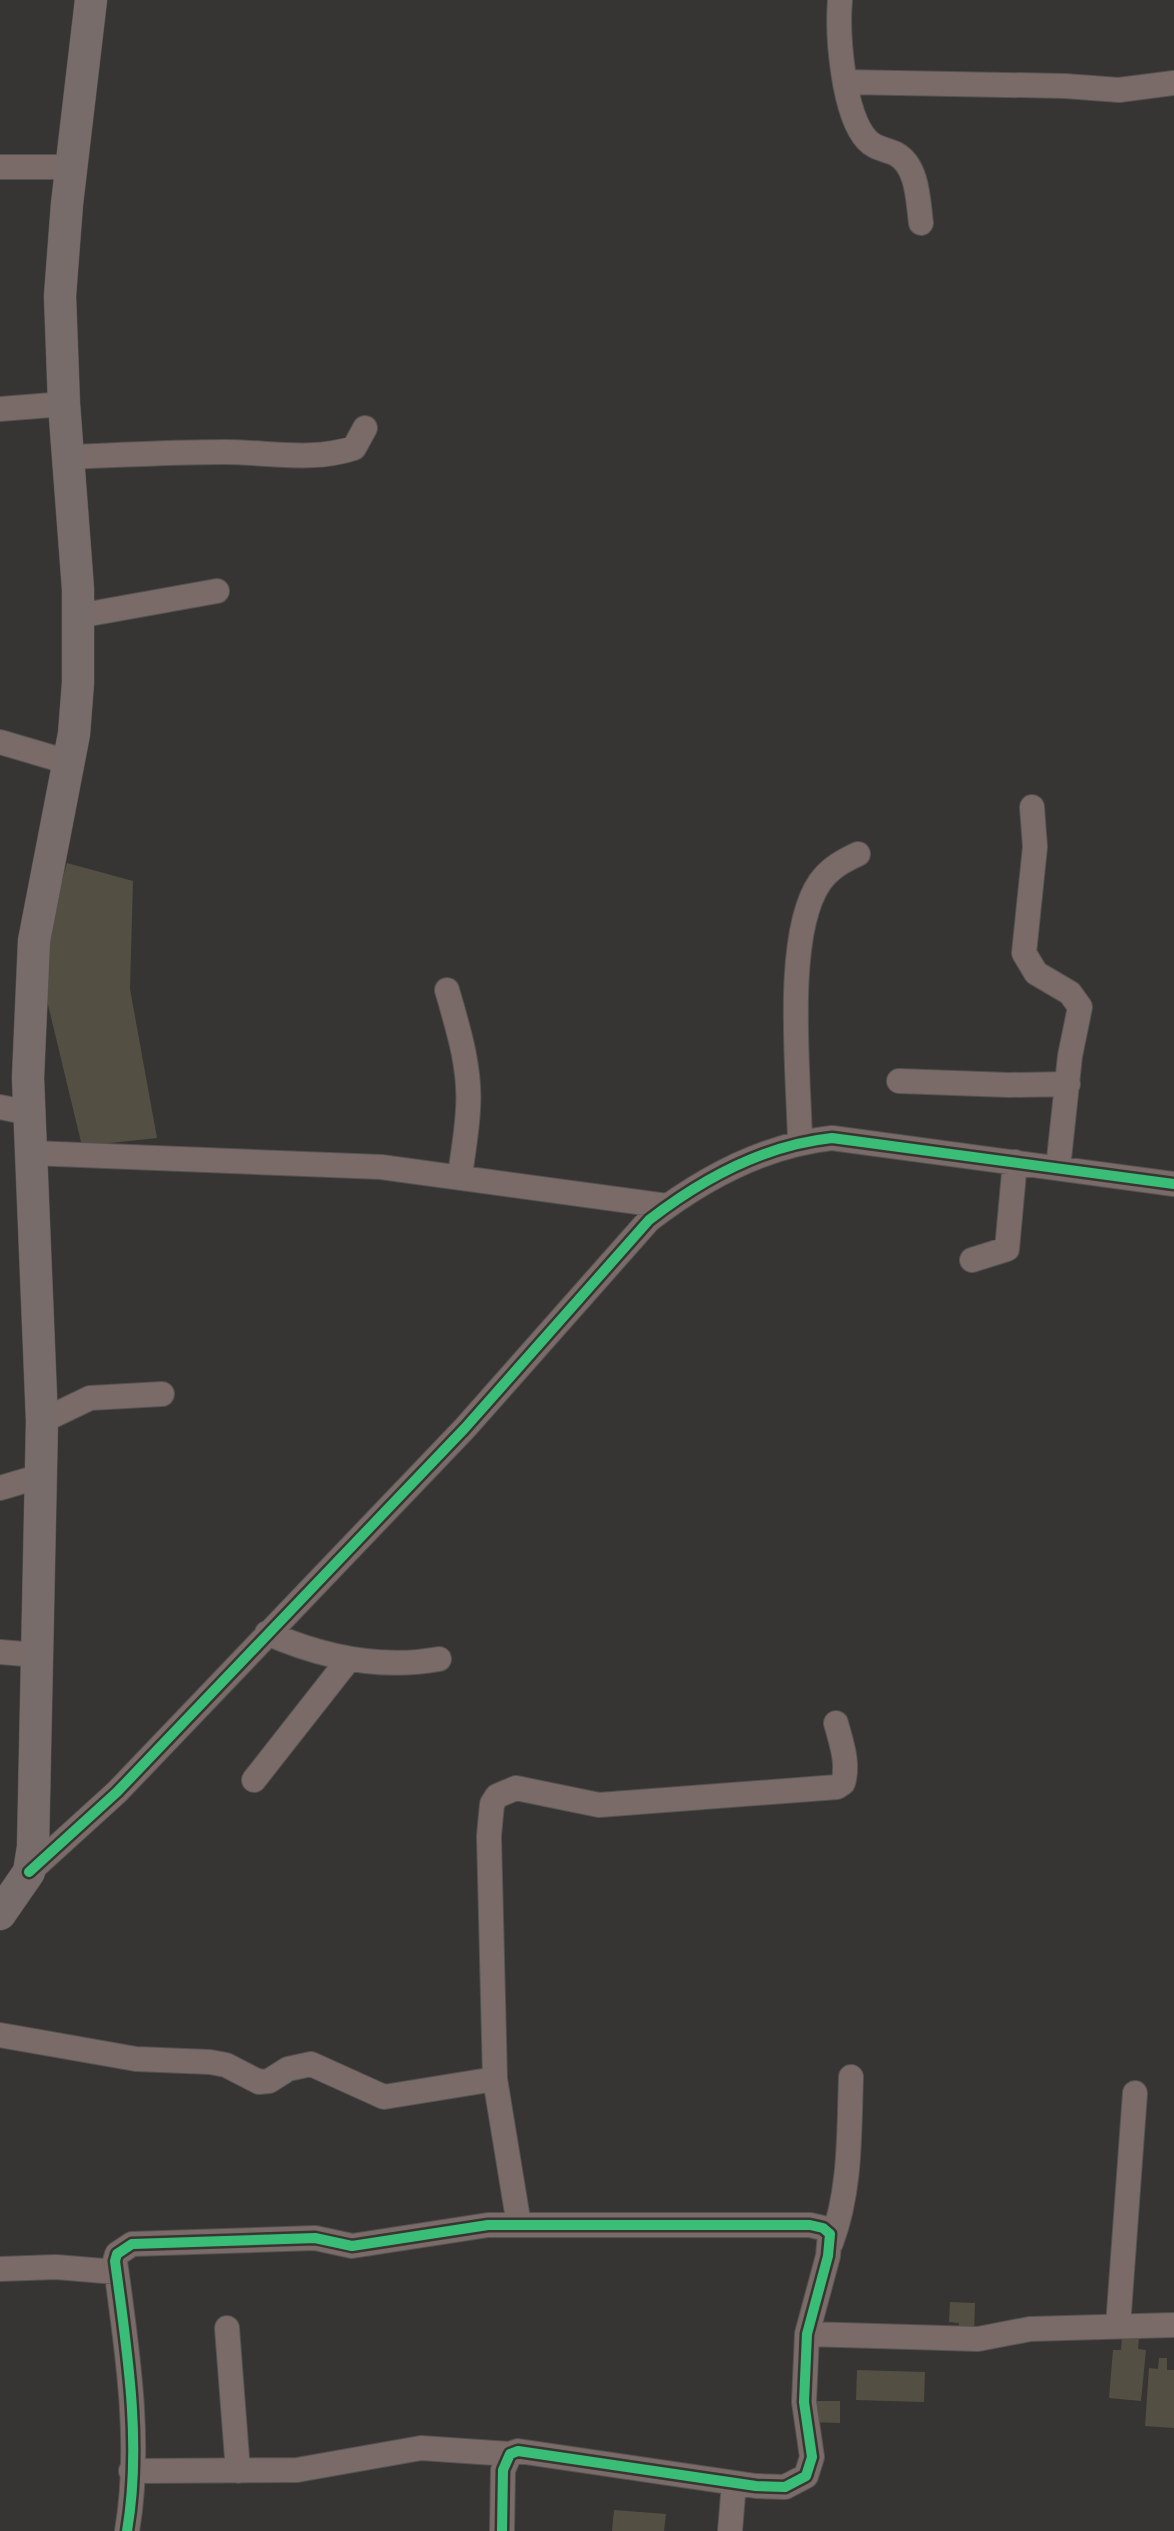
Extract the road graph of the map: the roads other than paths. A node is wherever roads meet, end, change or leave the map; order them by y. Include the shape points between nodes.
1 (92, 0) edge
2 (840, 0) edge
3 (845, 82) junction
4 (1174, 83) edge
5 (0, 167) edge
6 (72, 167) junction
7 (921, 222) dead end
8 (64, 404) junction
9 (0, 409) edge
10 (365, 428) dead end
11 (69, 457) junction
12 (217, 591) dead end
13 (78, 617) junction
14 (0, 741) edge
15 (68, 762) junction
16 (1032, 807) dead end
17 (858, 853) dead end
18 (447, 990) dead end
19 (899, 1081) dead end
20 (1068, 1084) junction
21 (15, 1110) edge
22 (800, 1142) junction
23 (31, 1153) junction
24 (1015, 1162) junction
25 (1058, 1168) junction
26 (460, 1175) junction
27 (1174, 1184) edge
28 (667, 1206) junction
29 (972, 1260) dead end
30 (162, 1394) dead end
31 (42, 1421) junction
32 (41, 1476) junction
33 (0, 1488) edge
34 (267, 1633) junction
35 (0, 1653) edge
36 (37, 1656) junction
37 (349, 1659) junction
38 (439, 1659) dead end
39 (836, 1723) dead end
40 (254, 1780) dead end
41 (29, 1872) junction
42 (0, 1914) edge
43 (0, 2035) edge
44 (851, 2077) dead end
45 (495, 2079) junction
46 (1135, 2093) dead end
47 (519, 2225) junction
48 (831, 2243) junction
49 (0, 2269) edge
50 (116, 2272) junction
51 (1174, 2325) edge
52 (1118, 2326) junction
53 (227, 2328) dead end
54 (807, 2334) junction
55 (510, 2454) junction
56 (131, 2471) junction
57 (238, 2471) junction
58 (734, 2483) junction
59 (127, 2531) edge
60 (502, 2531) edge
61 (730, 2531) edge

1 - 6 main road
2 - 3 street via 838,34
3 - 4 street via 1119,90
3 - 7 street via 865,139 899,155 914,176
5 - 6 street
6 - 8 main road via 61,296
8 - 9 street
8 - 11 main road
10 - 11 street via 354,448 331,454
11 - 13 main road
12 - 13 street
13 - 15 main road via 78,683
14 - 15 street
15 - 21 main road via 34,941
16 - 20 street via 1035,847 1023,944 1036,973 1070,993 1080,1007
17 - 22 street via 836,864 819,884 801,936 797,1004
18 - 26 street via 461,1035 468,1090
19 - 20 street
20 - 25 street
21 - 23 main road
22 - 24 street via 832,1138
22 - 28 street via 756,1156
23 - 26 street via 381,1167
23 - 31 main road
24 - 25 street
24 - 29 street via 1007,1249
25 - 27 street
26 - 28 street
28 - 34 street via 649,1220 465,1428
30 - 31 street via 90,1398
31 - 32 main road
32 - 33 street
32 - 36 main road
34 - 37 street
34 - 41 street via 117,1792
35 - 36 street
36 - 41 main road
37 - 38 street via 386,1664
37 - 40 street
39 - 45 street via 845,1775 837,1787 599,1805 516,1788 497,1796 489,1836
41 - 42 main road
43 - 45 street via 136,2059 218,2063 259,2082 311,2064 384,2097
44 - 48 street via 847,2175
45 - 47 street
46 - 52 street
47 - 48 street via 810,2225 830,2234
47 - 50 street via 434,2231 361,2246 315,2238 144,2241 117,2254
48 - 54 street
49 - 50 street
50 - 56 street via 130,2376
51 - 52 street
52 - 54 street via 1030,2329 978,2339
53 - 57 street
54 - 58 street via 804,2402 812,2457 806,2476 785,2487
55 - 57 street via 421,2448 297,2470
55 - 58 street via 528,2450
55 - 60 street via 503,2470
56 - 57 street
56 - 59 street
58 - 61 street

